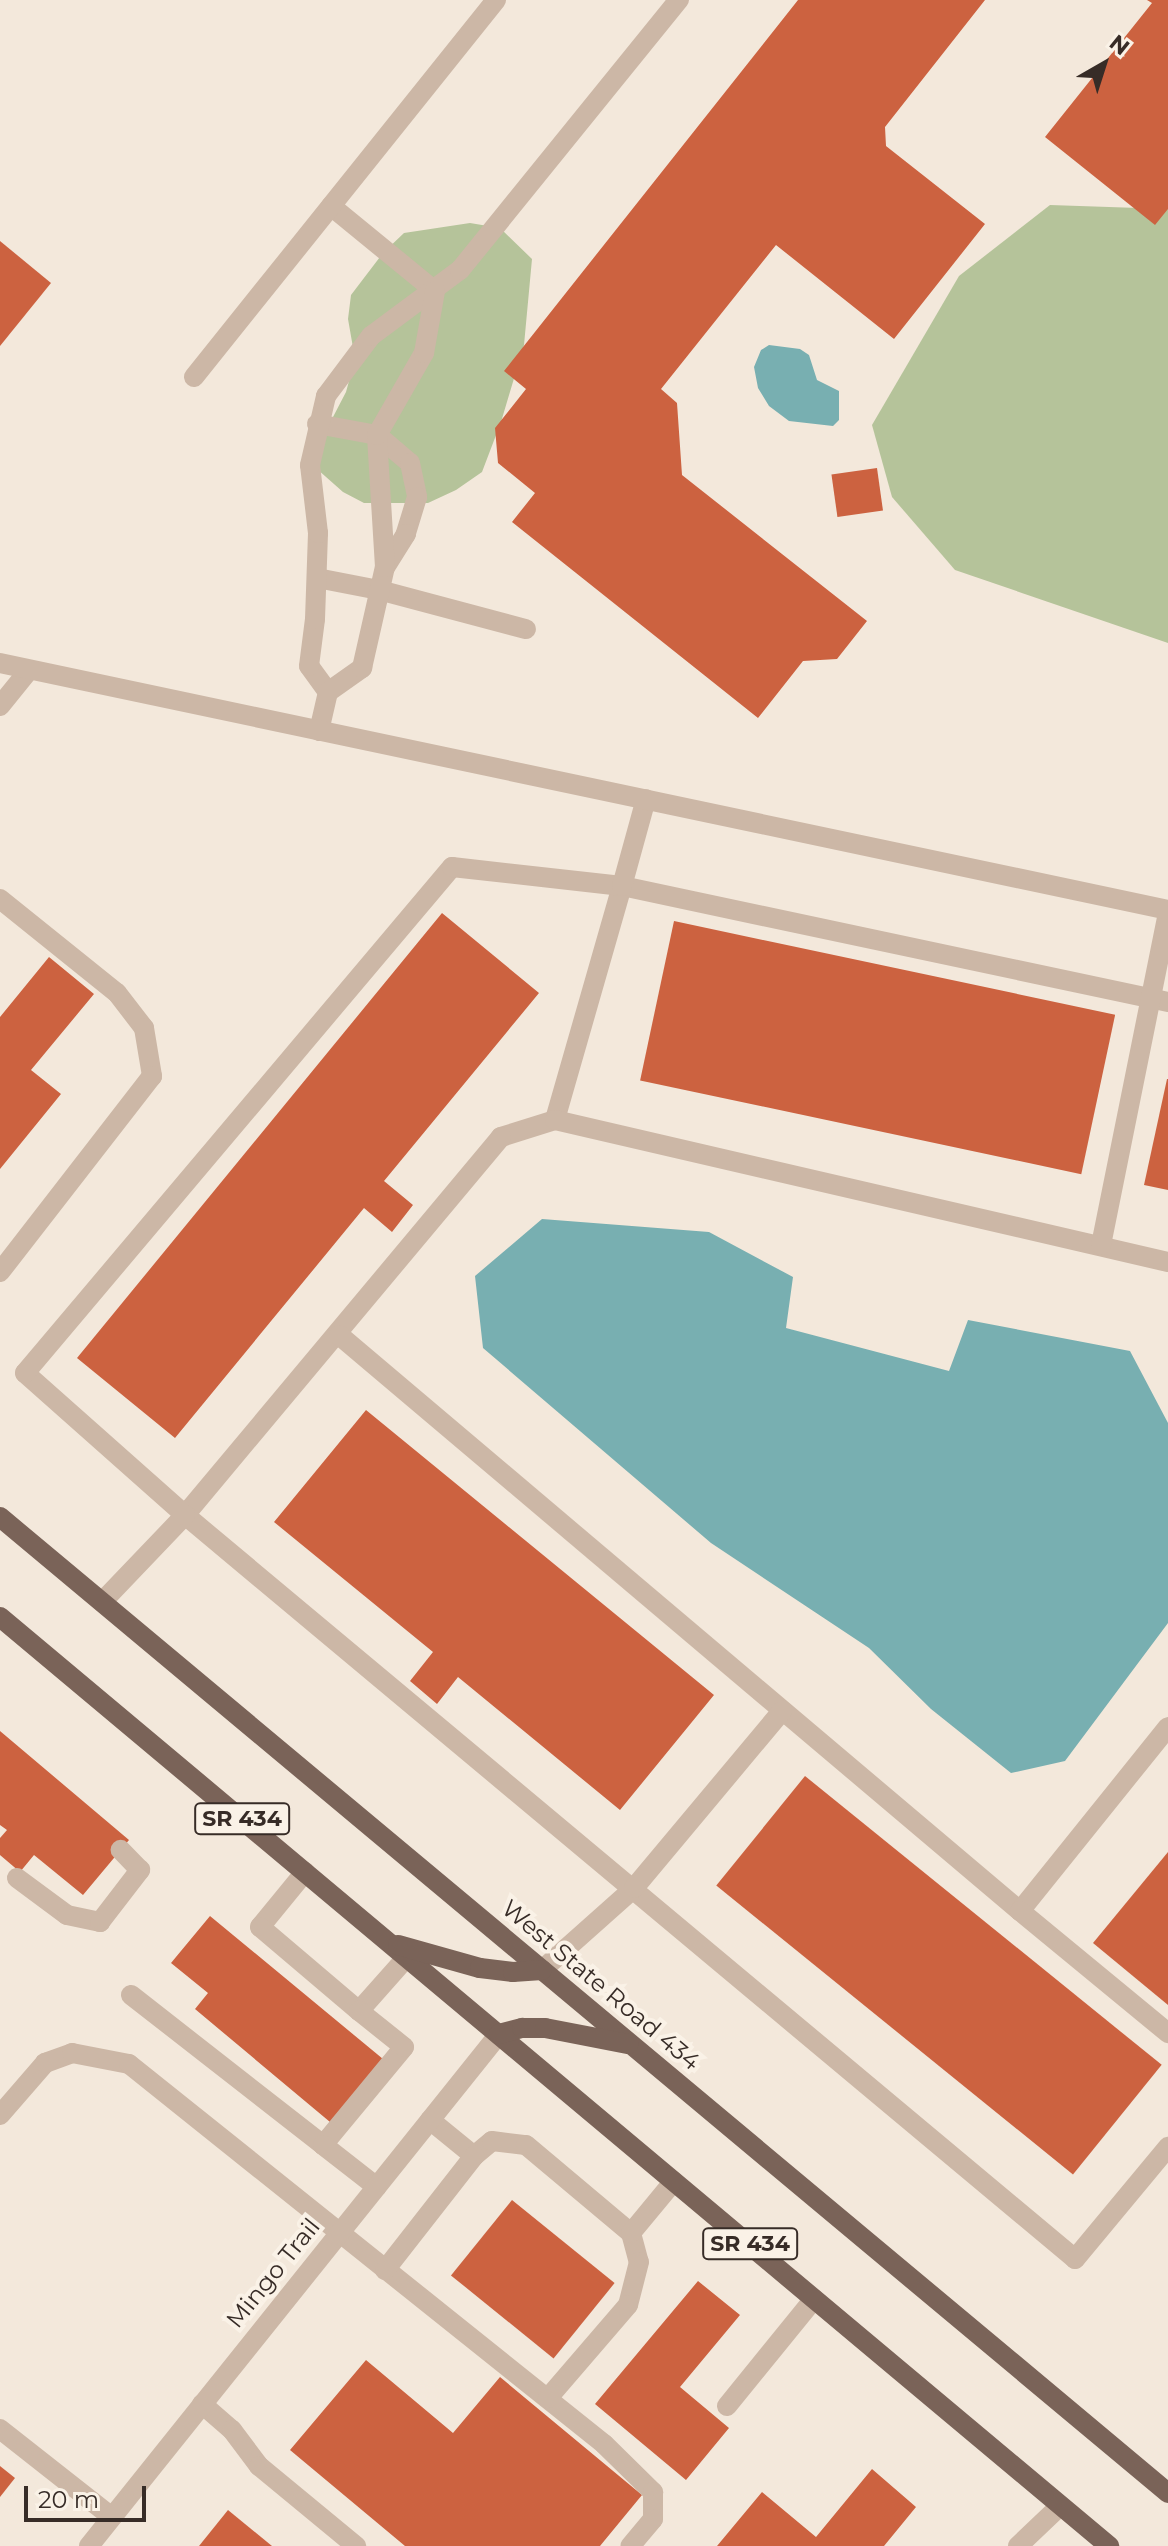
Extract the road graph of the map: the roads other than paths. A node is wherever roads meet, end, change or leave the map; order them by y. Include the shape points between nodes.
1 (496, 0) edge
2 (679, 0) edge
3 (331, 206) junction
4 (435, 291) junction
5 (194, 377) dead end
6 (317, 424) junction
7 (377, 435) junction
8 (385, 567) junction
9 (317, 578) junction
10 (379, 590) junction
11 (526, 629) dead end
12 (0, 663) edge
13 (29, 670) junction
14 (328, 692) junction
15 (0, 706) edge
16 (319, 731) junction
17 (646, 799) junction
18 (622, 886) junction
19 (0, 899) edge
20 (1168, 912) edge
21 (1159, 1001) edge
22 (555, 1120) junction
23 (1101, 1245) junction
24 (1168, 1262) edge
25 (0, 1272) edge
26 (339, 1335) junction
27 (185, 1515) junction
28 (0, 1517) edge
29 (102, 1602) junction
30 (0, 1617) edge
31 (782, 1711) junction
32 (1168, 1727) edge
33 (121, 1850) dead end
34 (305, 1872) junction
35 (17, 1878) dead end
36 (634, 1888) junction
37 (1020, 1911) junction
38 (390, 1943) junction
39 (407, 1957) junction
40 (542, 1970) junction
41 (131, 1995) dead end
42 (359, 2011) junction
43 (1168, 2033) edge
44 (499, 2034) junction
45 (632, 2044) junction
46 (0, 2115) edge
47 (430, 2120) junction
48 (323, 2145) junction
49 (1168, 2147) edge
50 (474, 2156) junction
51 (674, 2181) junction
52 (377, 2187) junction
53 (339, 2233) junction
54 (631, 2233) junction
55 (385, 2270) junction
56 (814, 2299) junction
57 (548, 2398) junction
58 (202, 2404) junction
59 (727, 2406) dead end
60 (0, 2429) edge
61 (1168, 2493) edge
62 (1060, 2506) junction
63 (112, 2517) junction
64 (89, 2546) edge
65 (356, 2546) edge
66 (630, 2546) edge
67 (1018, 2546) edge
68 (1109, 2546) edge

1 - 3 street
2 - 4 street via 460,270
3 - 4 street
3 - 5 street
4 - 6 street via 371,336 326,396
4 - 7 street via 424,353
6 - 7 street
6 - 9 street via 310,465
7 - 8 street
7 - 8 street via 410,463 417,497 406,534
8 - 10 street
9 - 10 street
9 - 14 street via 309,666
10 - 11 street
10 - 14 street via 362,668
12 - 13 street
13 - 15 street
13 - 16 street
14 - 16 street
16 - 17 street
17 - 18 street
17 - 20 street
18 - 21 street
18 - 22 street
18 - 27 street via 452,867 25,1373
19 - 25 street via 117,993 144,1028 152,1076
20 - 21 street
21 - 23 street
22 - 23 street
22 - 26 street via 501,1137
23 - 24 street
26 - 27 street
26 - 31 street
27 - 29 street
27 - 36 street
28 - 29 main road, West State Road 434 / SR 434
29 - 40 main road, West State Road 434 / SR 434
30 - 34 main road, SR 434
31 - 36 street
31 - 37 street
32 - 37 street
33 - 35 street via 140,1870 100,1922 67,1915
34 - 38 main road, SR 434
34 - 42 street via 260,1927
36 - 40 street
36 - 49 street via 1075,2259
37 - 43 street
38 - 39 main road, SR 434
38 - 40 main road via 480,1968
39 - 42 street
39 - 44 main road, SR 434
40 - 45 main road, West State Road 434 / SR 434
41 - 48 street
42 - 48 street via 404,2047
44 - 45 main road via 545,2028
44 - 47 street, Mingo Trail
44 - 51 main road, SR 434
45 - 61 main road, West State Road 434 / SR 434
46 - 53 street via 45,2063 72,2053 129,2064
47 - 50 street
47 - 52 street, Mingo Trail
48 - 52 street
50 - 54 street via 492,2141 526,2145
50 - 55 street
51 - 54 street
51 - 56 main road, SR 434
52 - 53 street, Mingo Trail
53 - 55 street
53 - 58 street, Mingo Trail
54 - 57 street via 639,2262 628,2305
55 - 57 street
56 - 59 street
56 - 62 main road, SR 434
57 - 66 street via 653,2492 653,2519
58 - 63 street, Mingo Trail
58 - 65 street via 232,2430 259,2466
60 - 63 street
62 - 67 street
62 - 68 main road, SR 434
63 - 64 street, Mingo Trail

